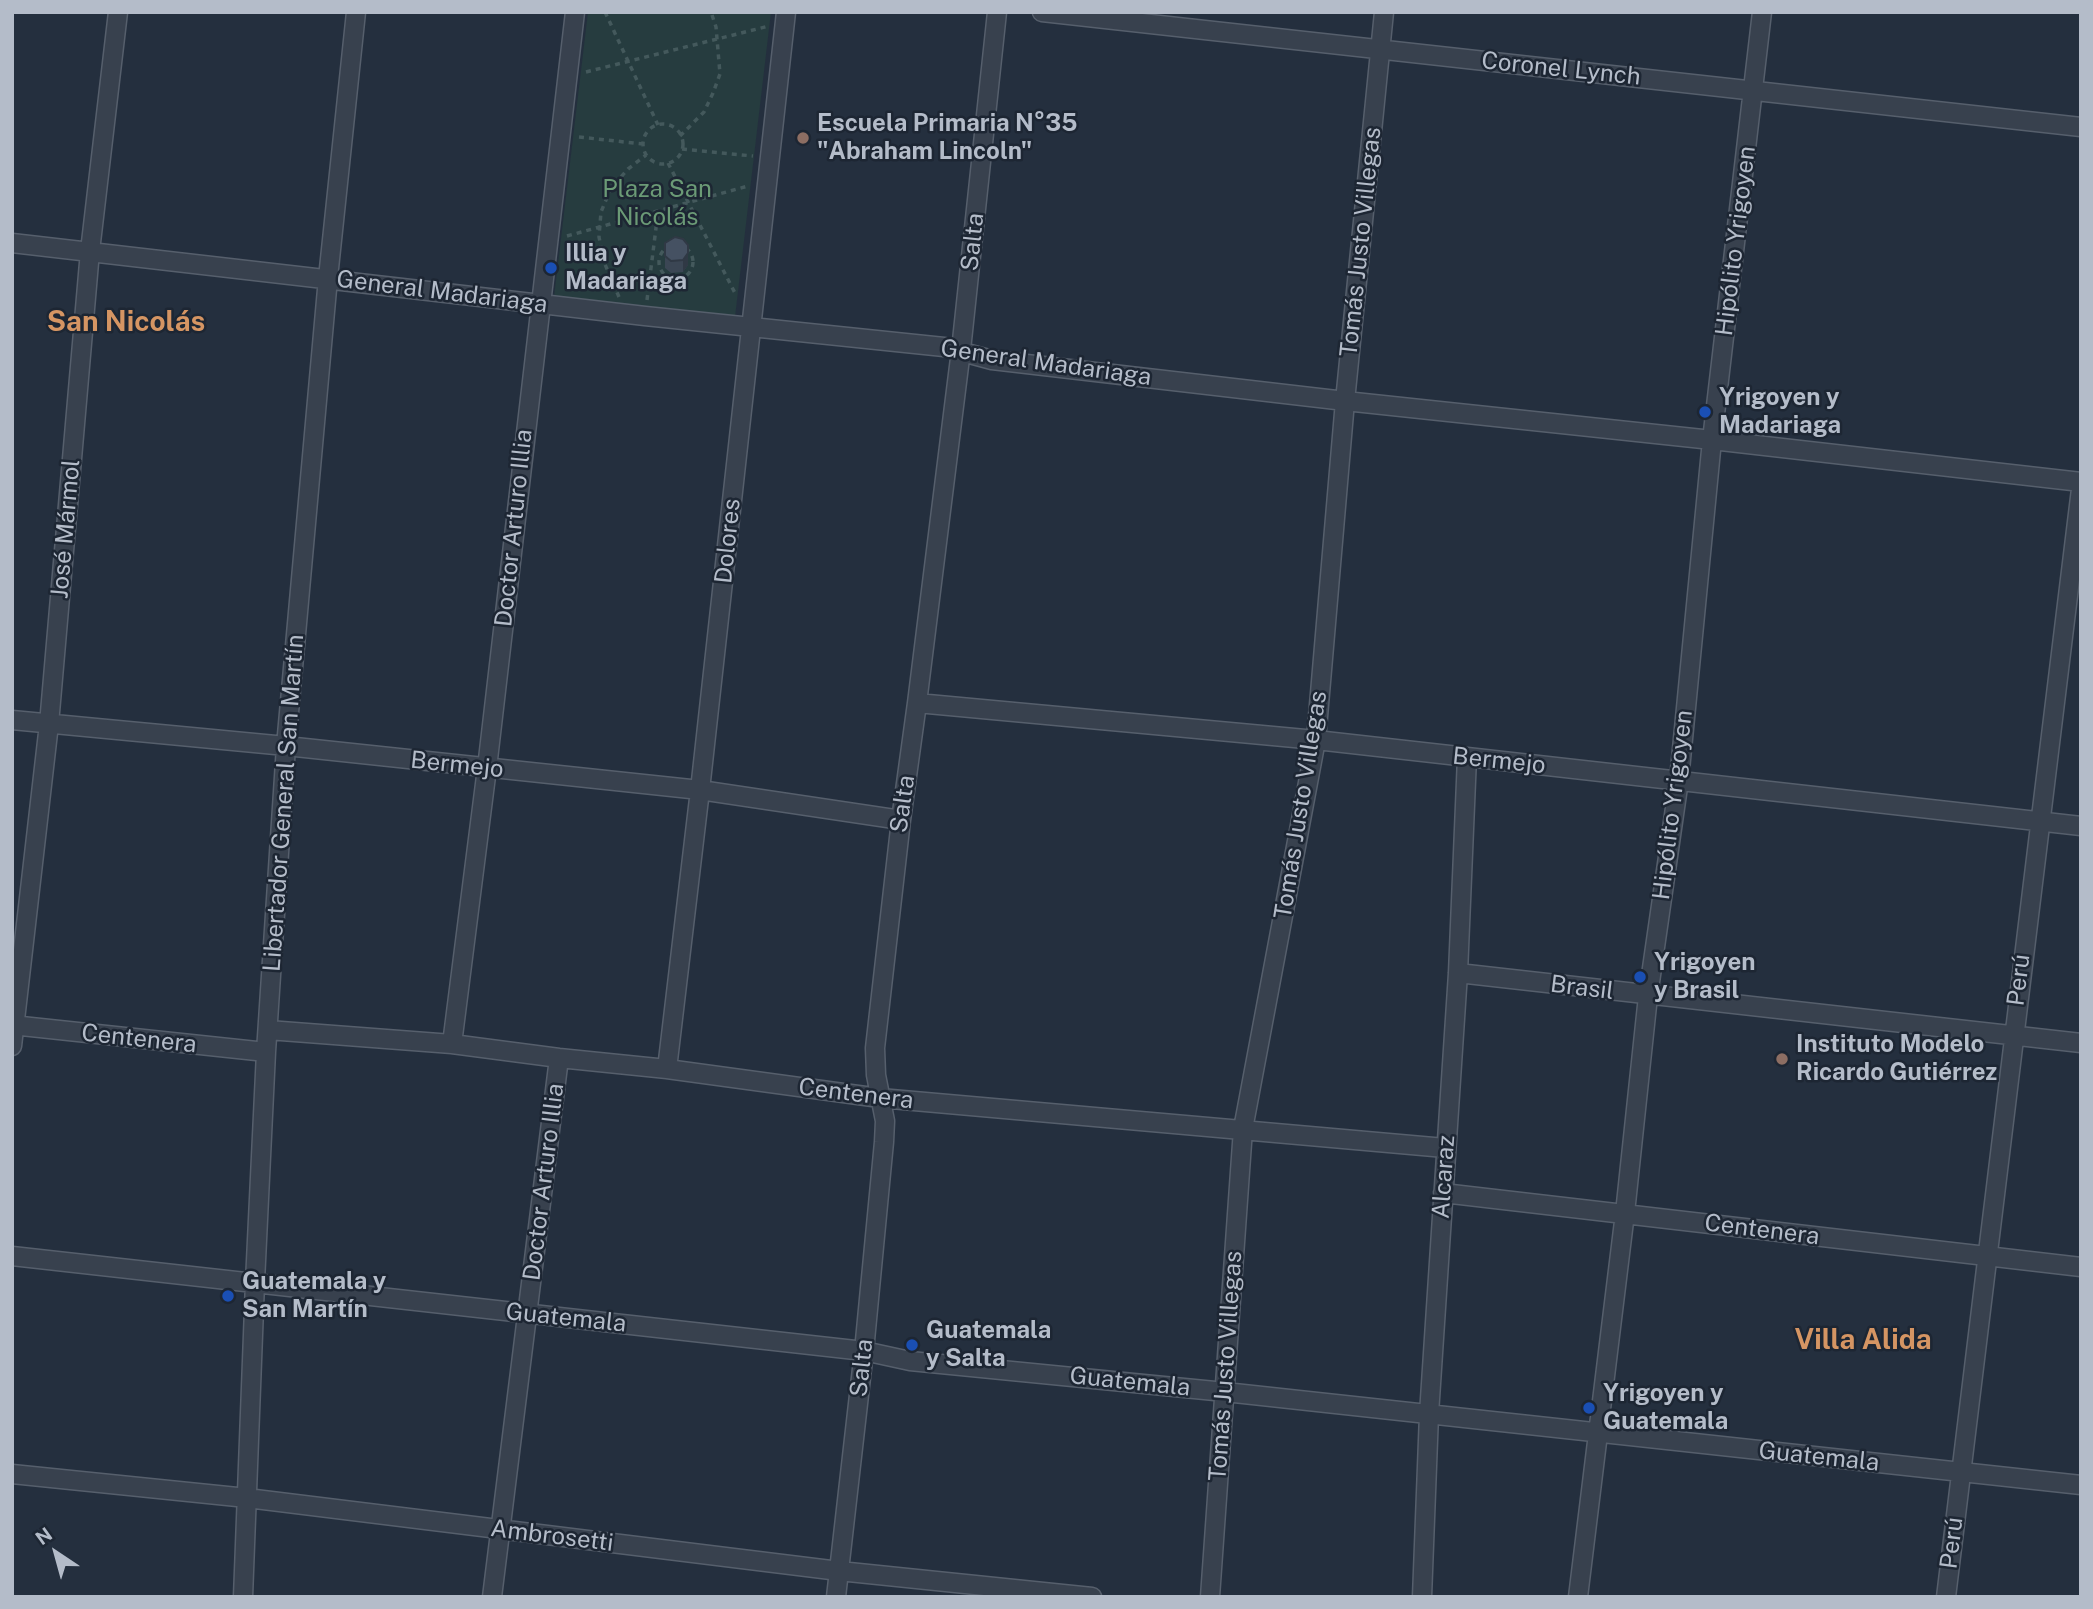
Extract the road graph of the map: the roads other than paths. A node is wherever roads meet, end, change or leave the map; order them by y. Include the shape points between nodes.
1 (118, 12) edge
2 (356, 12) edge
3 (575, 12) edge
4 (996, 12) edge
5 (1042, 12) edge
6 (1384, 12) edge
7 (1762, 12) edge
8 (786, 17) edge
9 (1380, 48) junction
10 (1754, 90) junction
11 (2081, 127) edge
12 (12, 243) edge
13 (90, 251) junction
14 (328, 278) junction
15 (540, 304) junction
16 (752, 326) junction
17 (961, 350) junction
18 (1345, 401) junction
19 (1712, 440) junction
20 (2081, 482) edge
21 (2081, 489) edge
22 (917, 703) junction
23 (12, 720) edge
24 (49, 724) junction
25 (1316, 740) junction
26 (286, 746) junction
27 (1467, 757) junction
28 (487, 768) junction
29 (1679, 780) junction
30 (700, 790) junction
31 (901, 820) junction
32 (2039, 821) junction
33 (2081, 826) edge
34 (1458, 974) junction
35 (1648, 996) junction
36 (14, 1025) edge
37 (268, 1030) junction
38 (2013, 1034) junction
39 (2081, 1043) edge
40 (452, 1044) junction
41 (12, 1046) edge
42 (266, 1052) junction
43 (559, 1058) junction
44 (667, 1069) junction
45 (880, 1098) junction
46 (1243, 1129) junction
47 (1445, 1148) junction
48 (1443, 1193) junction
49 (1625, 1213) junction
50 (12, 1256) edge
51 (1986, 1256) junction
52 (2081, 1267) edge
53 (255, 1282) junction
54 (528, 1313) junction
55 (864, 1351) junction
56 (1225, 1392) junction
57 (1429, 1414) junction
58 (1598, 1433) junction
59 (1961, 1472) junction
60 (12, 1474) edge
61 (2081, 1485) edge
62 (247, 1498) junction
63 (501, 1531) junction
64 (839, 1571) junction
65 (243, 1597) edge
66 (492, 1597) edge
67 (836, 1597) edge
68 (1092, 1597) edge
69 (1210, 1597) edge
70 (1422, 1597) edge
71 (1578, 1597) edge
72 (1946, 1597) edge

1 - 13 street, José Mármol
2 - 14 street, Libertador General San Martín
3 - 15 street, Doctor Arturo Illia
4 - 17 street, Salta
5 - 9 street, Coronel Lynch
6 - 9 street, Tomás Justo Villegas
7 - 10 street, Hipólito Yrigoyen
8 - 16 street, Dolores
9 - 10 street, Coronel Lynch
9 - 18 street, Tomás Justo Villegas
10 - 11 street, Coronel Lynch
10 - 19 street, Hipólito Yrigoyen
12 - 13 street, General Madariaga
13 - 14 street, General Madariaga
13 - 24 street, José Mármol
14 - 15 street, General Madariaga
14 - 26 street, Libertador General San Martín
15 - 16 street, General Madariaga
15 - 28 street, Doctor Arturo Illia
16 - 17 street, General Madariaga
16 - 30 street, Dolores
17 - 18 street, General Madariaga via 992,360
17 - 22 street, Salta
18 - 19 street, General Madariaga
18 - 25 street, Tomás Justo Villegas
19 - 20 street, General Madariaga
19 - 29 street, Hipólito Yrigoyen
21 - 32 street, Perú
22 - 25 street, Bermejo
22 - 31 street, Salta
23 - 24 street, Bermejo
24 - 26 street, Bermejo
24 - 36 street, José Mármol
25 - 27 street, Bermejo
25 - 46 street, Tomás Justo Villegas
26 - 28 street, Bermejo
26 - 37 street, Libertador General San Martín
27 - 29 street, Bermejo
27 - 34 street, Alcaraz
28 - 30 street, Bermejo
28 - 40 street, Doctor Arturo Illia
29 - 32 street, Bermejo
29 - 35 street, Hipólito Yrigoyen
30 - 31 street, Bermejo
30 - 44 street, Dolores
31 - 45 street, Salta via 875,1048
32 - 33 street, Bermejo
32 - 38 street, Perú
34 - 35 street, Brasil
34 - 47 street, Alcaraz
35 - 38 street, Brasil
35 - 49 street, Hipólito Yrigoyen
36 - 41 street, José Mármol
36 - 42 street, Centenera
37 - 40 street, Centenera
37 - 42 street, Libertador General San Martín
38 - 39 street, Brasil
38 - 51 street, Perú
40 - 43 street, Centenera
42 - 53 street, Libertador General San Martín
43 - 44 street, Centenera
43 - 54 street, Doctor Arturo Illia
44 - 45 street, Centenera
45 - 46 street, Centenera
45 - 55 street, Salta via 885,1121
46 - 47 street, Centenera
46 - 56 street, Tomás Justo Villegas
47 - 48 street, Alcaraz
48 - 49 street, Centenera
48 - 57 street, Alcaraz
49 - 51 street, Centenera
49 - 58 street, Hipólito Yrigoyen
50 - 53 street, Guatemala
51 - 52 street, Centenera
51 - 59 street, Perú
53 - 54 street, Guatemala
53 - 62 street, Libertador General San Martín
54 - 55 street, Guatemala
54 - 63 street, Doctor Arturo Illia
55 - 56 street, Guatemala via 910,1361
55 - 64 street, Salta
56 - 57 street, Guatemala
56 - 69 street, Tomás Justo Villegas
57 - 58 street, Guatemala
57 - 70 street, Alcaraz
58 - 59 street, Guatemala
58 - 71 street, Hipólito Yrigoyen
59 - 61 street, Guatemala
59 - 72 street, Perú
60 - 62 street, Ambrosetti
62 - 63 street, Ambrosetti
62 - 65 street, Libertador General San Martín
63 - 64 street, Ambrosetti
63 - 66 street, Doctor Arturo Illia
64 - 67 street, Salta
64 - 68 street, Ambrosetti

